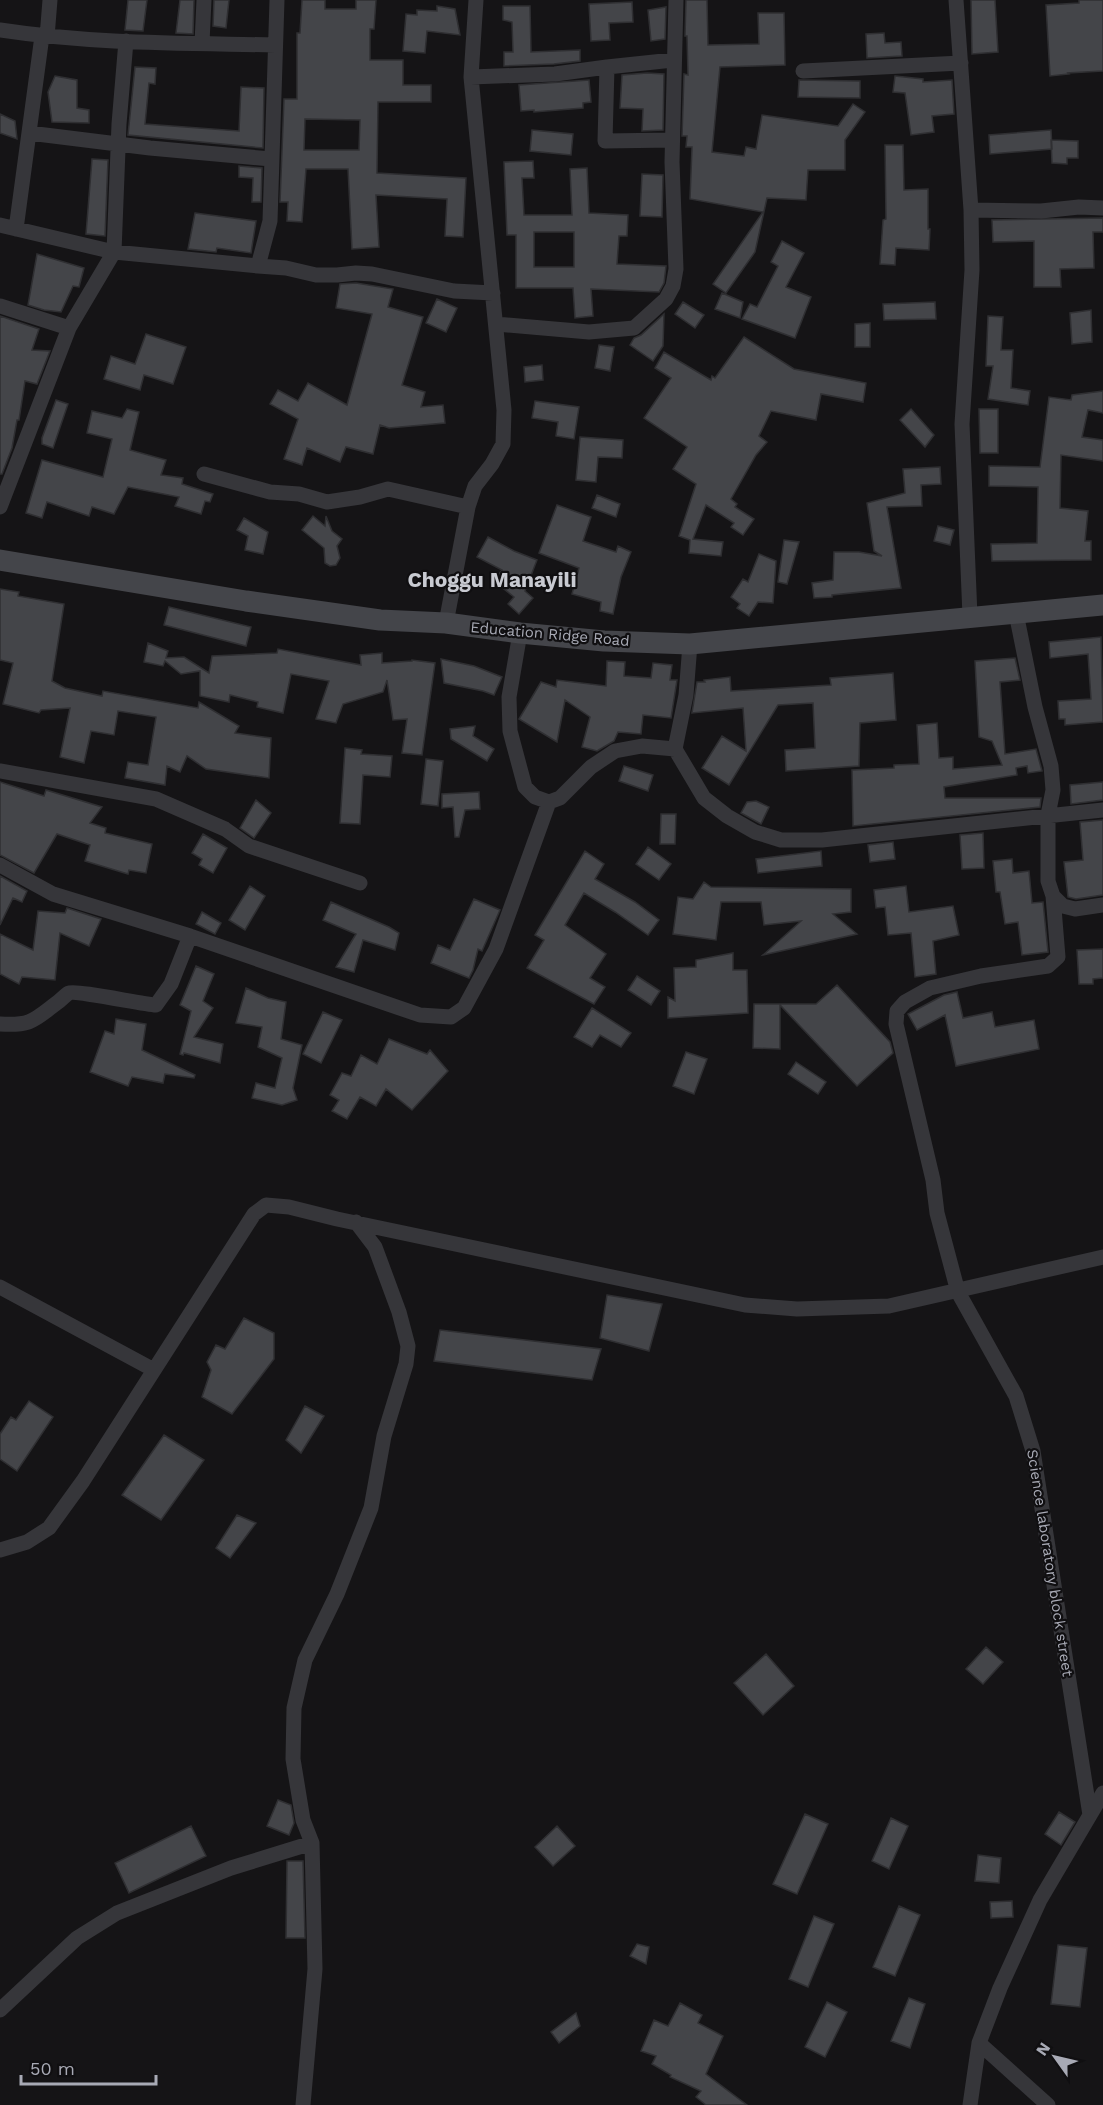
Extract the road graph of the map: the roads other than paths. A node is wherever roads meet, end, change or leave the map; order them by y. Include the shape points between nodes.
1 (50, 0) edge
2 (204, 0) edge
3 (277, 0) edge
4 (476, 0) edge
5 (676, 0) edge
6 (956, 0) edge
7 (0, 30) edge
8 (44, 37) junction
9 (126, 40) junction
10 (202, 43) junction
11 (275, 45) junction
12 (673, 60) junction
13 (961, 63) junction
14 (607, 67) junction
15 (803, 71) dead end
16 (471, 77) junction
17 (29, 134) junction
18 (672, 140) junction
19 (118, 144) junction
20 (271, 159) junction
21 (1103, 208) edge
22 (971, 210) junction
23 (0, 225) edge
24 (16, 229) junction
25 (114, 252) junction
26 (258, 266) junction
27 (493, 293) junction
28 (0, 306) edge
29 (496, 324) junction
30 (69, 328) junction
31 (204, 474) dead end
32 (0, 507) edge
33 (468, 507) junction
34 (0, 560) edge
35 (1103, 604) edge
36 (1016, 613) junction
37 (970, 616) junction
38 (446, 623) junction
39 (520, 633) junction
40 (690, 644) junction
41 (675, 748) junction
42 (0, 771) edge
43 (549, 802) junction
44 (1103, 810) edge
45 (1048, 815) junction
46 (0, 865) edge
47 (360, 883) dead end
48 (1053, 896) junction
49 (1103, 905) edge
50 (190, 936) junction
51 (0, 1024) edge
52 (356, 1222) junction
53 (1103, 1257) edge
54 (0, 1287) edge
55 (958, 1292) junction
56 (154, 1370) junction
57 (0, 1550) edge
58 (1103, 1793) edge
59 (1090, 1815) junction
60 (312, 1843) junction
61 (0, 2010) edge
62 (979, 2043) junction
63 (303, 2105) edge
64 (970, 2105) edge
65 (1048, 2105) edge

1 - 8 street
2 - 10 street
3 - 11 street
4 - 16 street
5 - 12 street
6 - 13 street
7 - 8 street
8 - 9 street
8 - 17 street
9 - 10 street
9 - 19 street
10 - 11 street
11 - 20 street
12 - 14 street
12 - 18 street
13 - 15 street
13 - 22 street
14 - 16 street via 555,74
14 - 18 street via 605,141
16 - 27 street
17 - 19 street
17 - 24 street
18 - 29 street via 676,268 666,299 634,328 589,332
19 - 20 street
19 - 25 street
20 - 26 street via 270,221
21 - 22 street
22 - 37 street via 971,282 962,424
23 - 24 street
24 - 25 street
25 - 26 street
25 - 30 street
26 - 27 street via 316,275 372,274 454,291
27 - 29 street
28 - 30 street
29 - 33 street via 503,444 475,486
30 - 32 street
31 - 33 street via 327,502 388,489
33 - 38 street
34 - 38 main road, Education Ridge Road via 380,620
35 - 36 main road, Education Ridge Road
36 - 37 main road, Education Ridge Road
36 - 45 street via 1051,766 1053,790
37 - 40 main road, Education Ridge Road
38 - 39 main road, Education Ridge Road
39 - 40 main road, Education Ridge Road
39 - 43 street via 508,697 510,731 525,787
40 - 41 street via 686,695
41 - 43 street via 642,746 615,751 591,767 560,798
41 - 45 street via 705,798 755,832 781,840 822,840
42 - 47 street via 156,800 225,829 249,846
43 - 50 street via 496,949 464,1008 451,1017 420,1015
44 - 45 street
45 - 48 street via 1048,881
46 - 50 street via 53,894
48 - 49 street via 1063,906 1075,909
48 - 55 street, Science laboratory block street via 1058,957 1048,966 930,988 904,1002 897,1011 900,1049
50 - 51 street via 171,984 156,1005 69,993 31,1023
52 - 55 street via 745,1305 797,1309 890,1306
52 - 56 street via 266,1205 254,1214
52 - 60 street via 375,1247 408,1346 384,1436 371,1508 306,1660 294,1708 292,1759 303,1820
53 - 55 street
54 - 56 street
55 - 59 street, Science laboratory block street via 1016,1396 1032,1450
56 - 57 street via 49,1528 27,1542
58 - 59 street
59 - 62 street via 1040,1900
60 - 61 street via 231,1868 117,1913 77,1938
60 - 63 street via 315,1969
62 - 64 street
62 - 65 street

